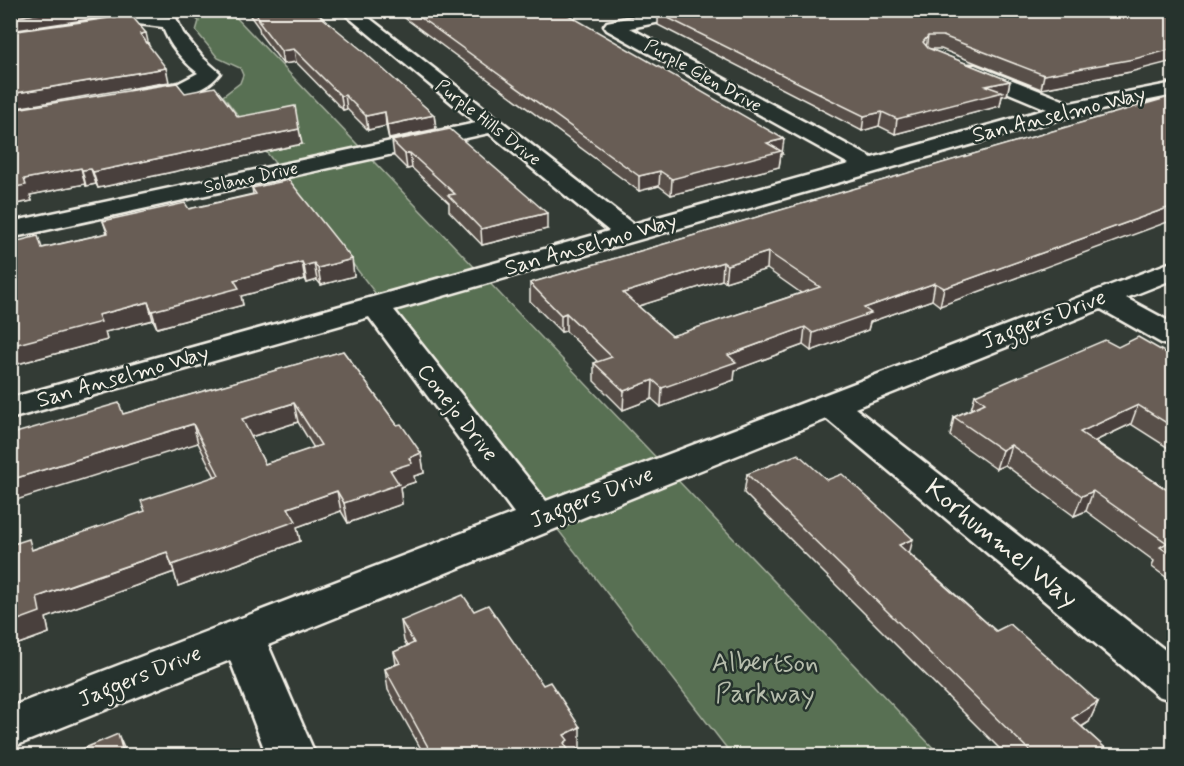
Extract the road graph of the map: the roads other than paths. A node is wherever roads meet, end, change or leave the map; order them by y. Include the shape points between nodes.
1 (348, 10) edge
2 (698, 10) edge
3 (10, 39) edge
4 (954, 63) edge
5 (1173, 89) edge
6 (121, 98) edge
7 (1068, 110) junction
8 (492, 126) junction
9 (869, 166) junction
10 (10, 231) edge
11 (628, 234) junction
12 (1173, 269) edge
13 (1103, 298) junction
14 (377, 306) junction
15 (1173, 337) edge
16 (829, 404) junction
17 (10, 409) edge
18 (539, 519) junction
19 (242, 636) junction
20 (1173, 683) edge
21 (10, 728) edge
22 (292, 756) edge

1 - 8 street, Purple Hills Drive
2 - 9 street, Purple Glen Drive via 613,26
3 - 6 street via 156,19 170,22 174,34 210,73 188,87
4 - 7 street
5 - 7 street, San Anselmo Way
7 - 9 street, San Anselmo Way
8 - 10 street, Solano Drive
8 - 11 street, Purple Hills Drive
9 - 11 street, San Anselmo Way
11 - 14 street, San Anselmo Way
12 - 13 street, Jaggers Drive
13 - 15 street
13 - 16 street, Jaggers Drive
14 - 17 street, San Anselmo Way
14 - 18 street, Conejo Drive
16 - 18 street, Jaggers Drive
16 - 20 street, Korhummel Way
18 - 19 street, Jaggers Drive
19 - 21 street, Jaggers Drive
19 - 22 street

